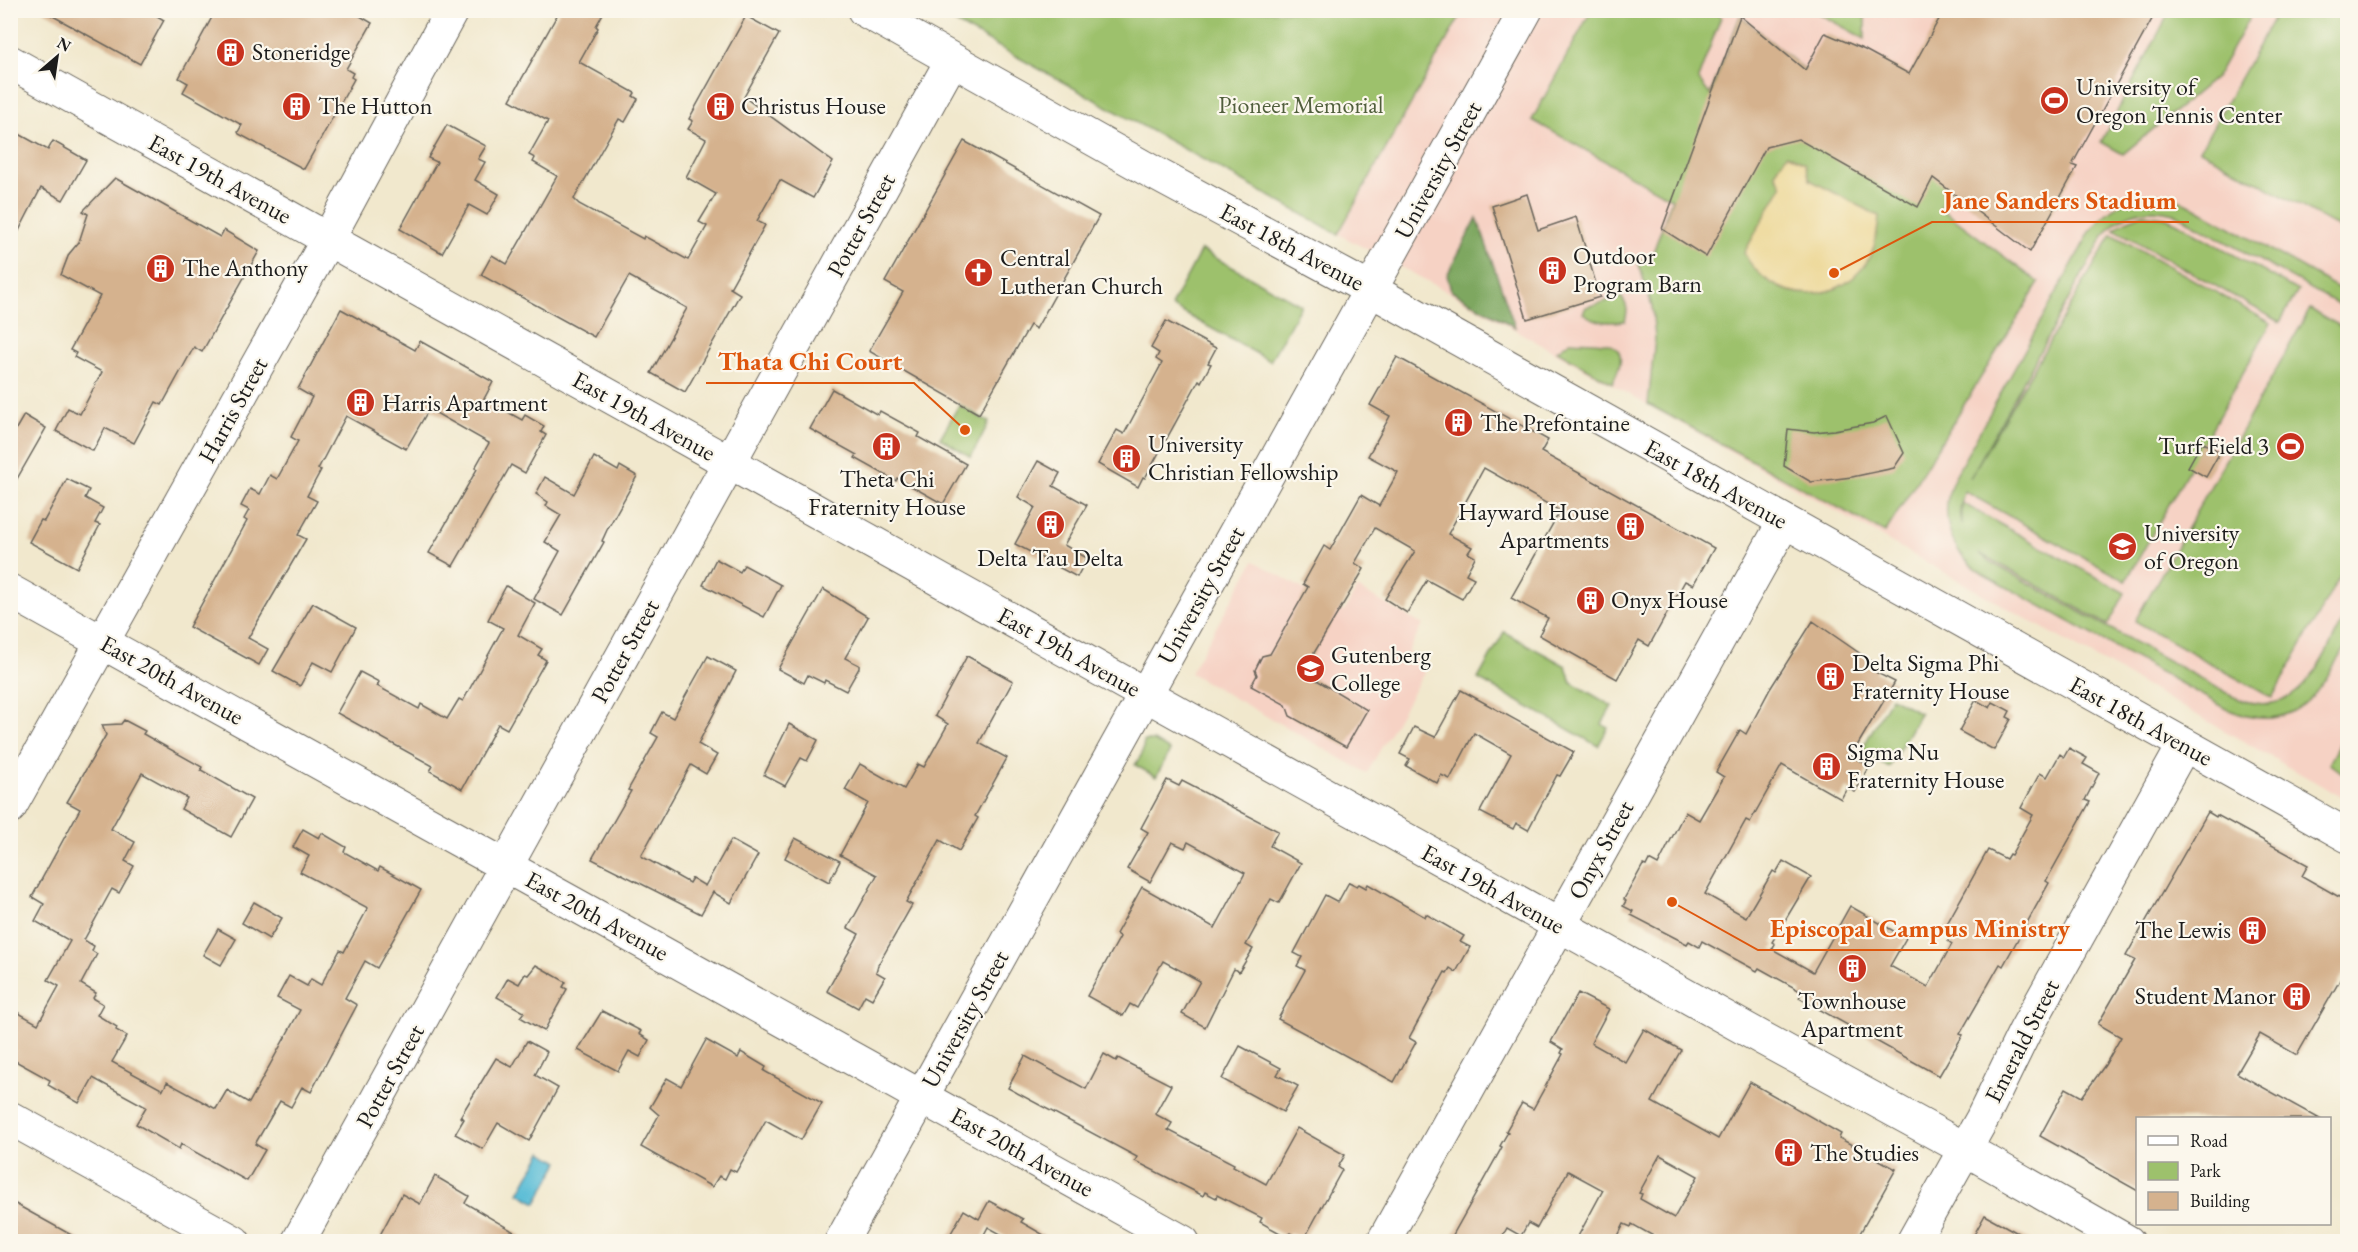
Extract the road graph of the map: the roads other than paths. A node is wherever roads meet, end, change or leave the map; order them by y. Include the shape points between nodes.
1 (452, 10) edge
2 (864, 10) edge
3 (1526, 10) edge
4 (952, 60) junction
5 (10, 62) edge
6 (328, 239) junction
7 (1371, 290) junction
8 (729, 463) junction
9 (1784, 522) junction
10 (10, 591) edge
11 (104, 642) junction
12 (1146, 695) junction
13 (2184, 745) junction
14 (10, 807) edge
15 (2348, 836) edge
16 (506, 866) junction
17 (1559, 926) junction
18 (922, 1096) junction
19 (10, 1118) edge
20 (1965, 1149) junction
21 (234, 1242) edge
22 (298, 1242) edge
23 (841, 1242) edge
24 (1183, 1242) edge
25 (1383, 1242) edge
26 (1912, 1242) edge
27 (2128, 1242) edge

1 - 6 street, Harris Street
2 - 4 street, East 18th Avenue
3 - 7 street, University Street
4 - 7 street, East 18th Avenue
4 - 8 street, Potter Street
5 - 6 street, East 19th Avenue
6 - 8 street, East 19th Avenue
6 - 11 street, Harris Street
7 - 9 street, East 18th Avenue
7 - 12 street, University Street
8 - 12 street, East 19th Avenue
8 - 16 street, Potter Street
9 - 13 street, East 18th Avenue
9 - 17 street, Onyx Street
10 - 11 street, East 20th Avenue
11 - 14 street, Harris Street
11 - 16 street, East 20th Avenue
12 - 17 street, East 19th Avenue
12 - 18 street, University Street
13 - 15 street, East 18th Avenue
13 - 20 street, Emerald Street via 2025,1031
16 - 18 street, East 20th Avenue
16 - 22 street, Potter Street
17 - 20 street, East 19th Avenue
17 - 25 street, Onyx Street
18 - 23 street, University Street
18 - 24 street, East 20th Avenue
19 - 21 street
20 - 26 street, Emerald Street
20 - 27 street, East 19th Avenue

